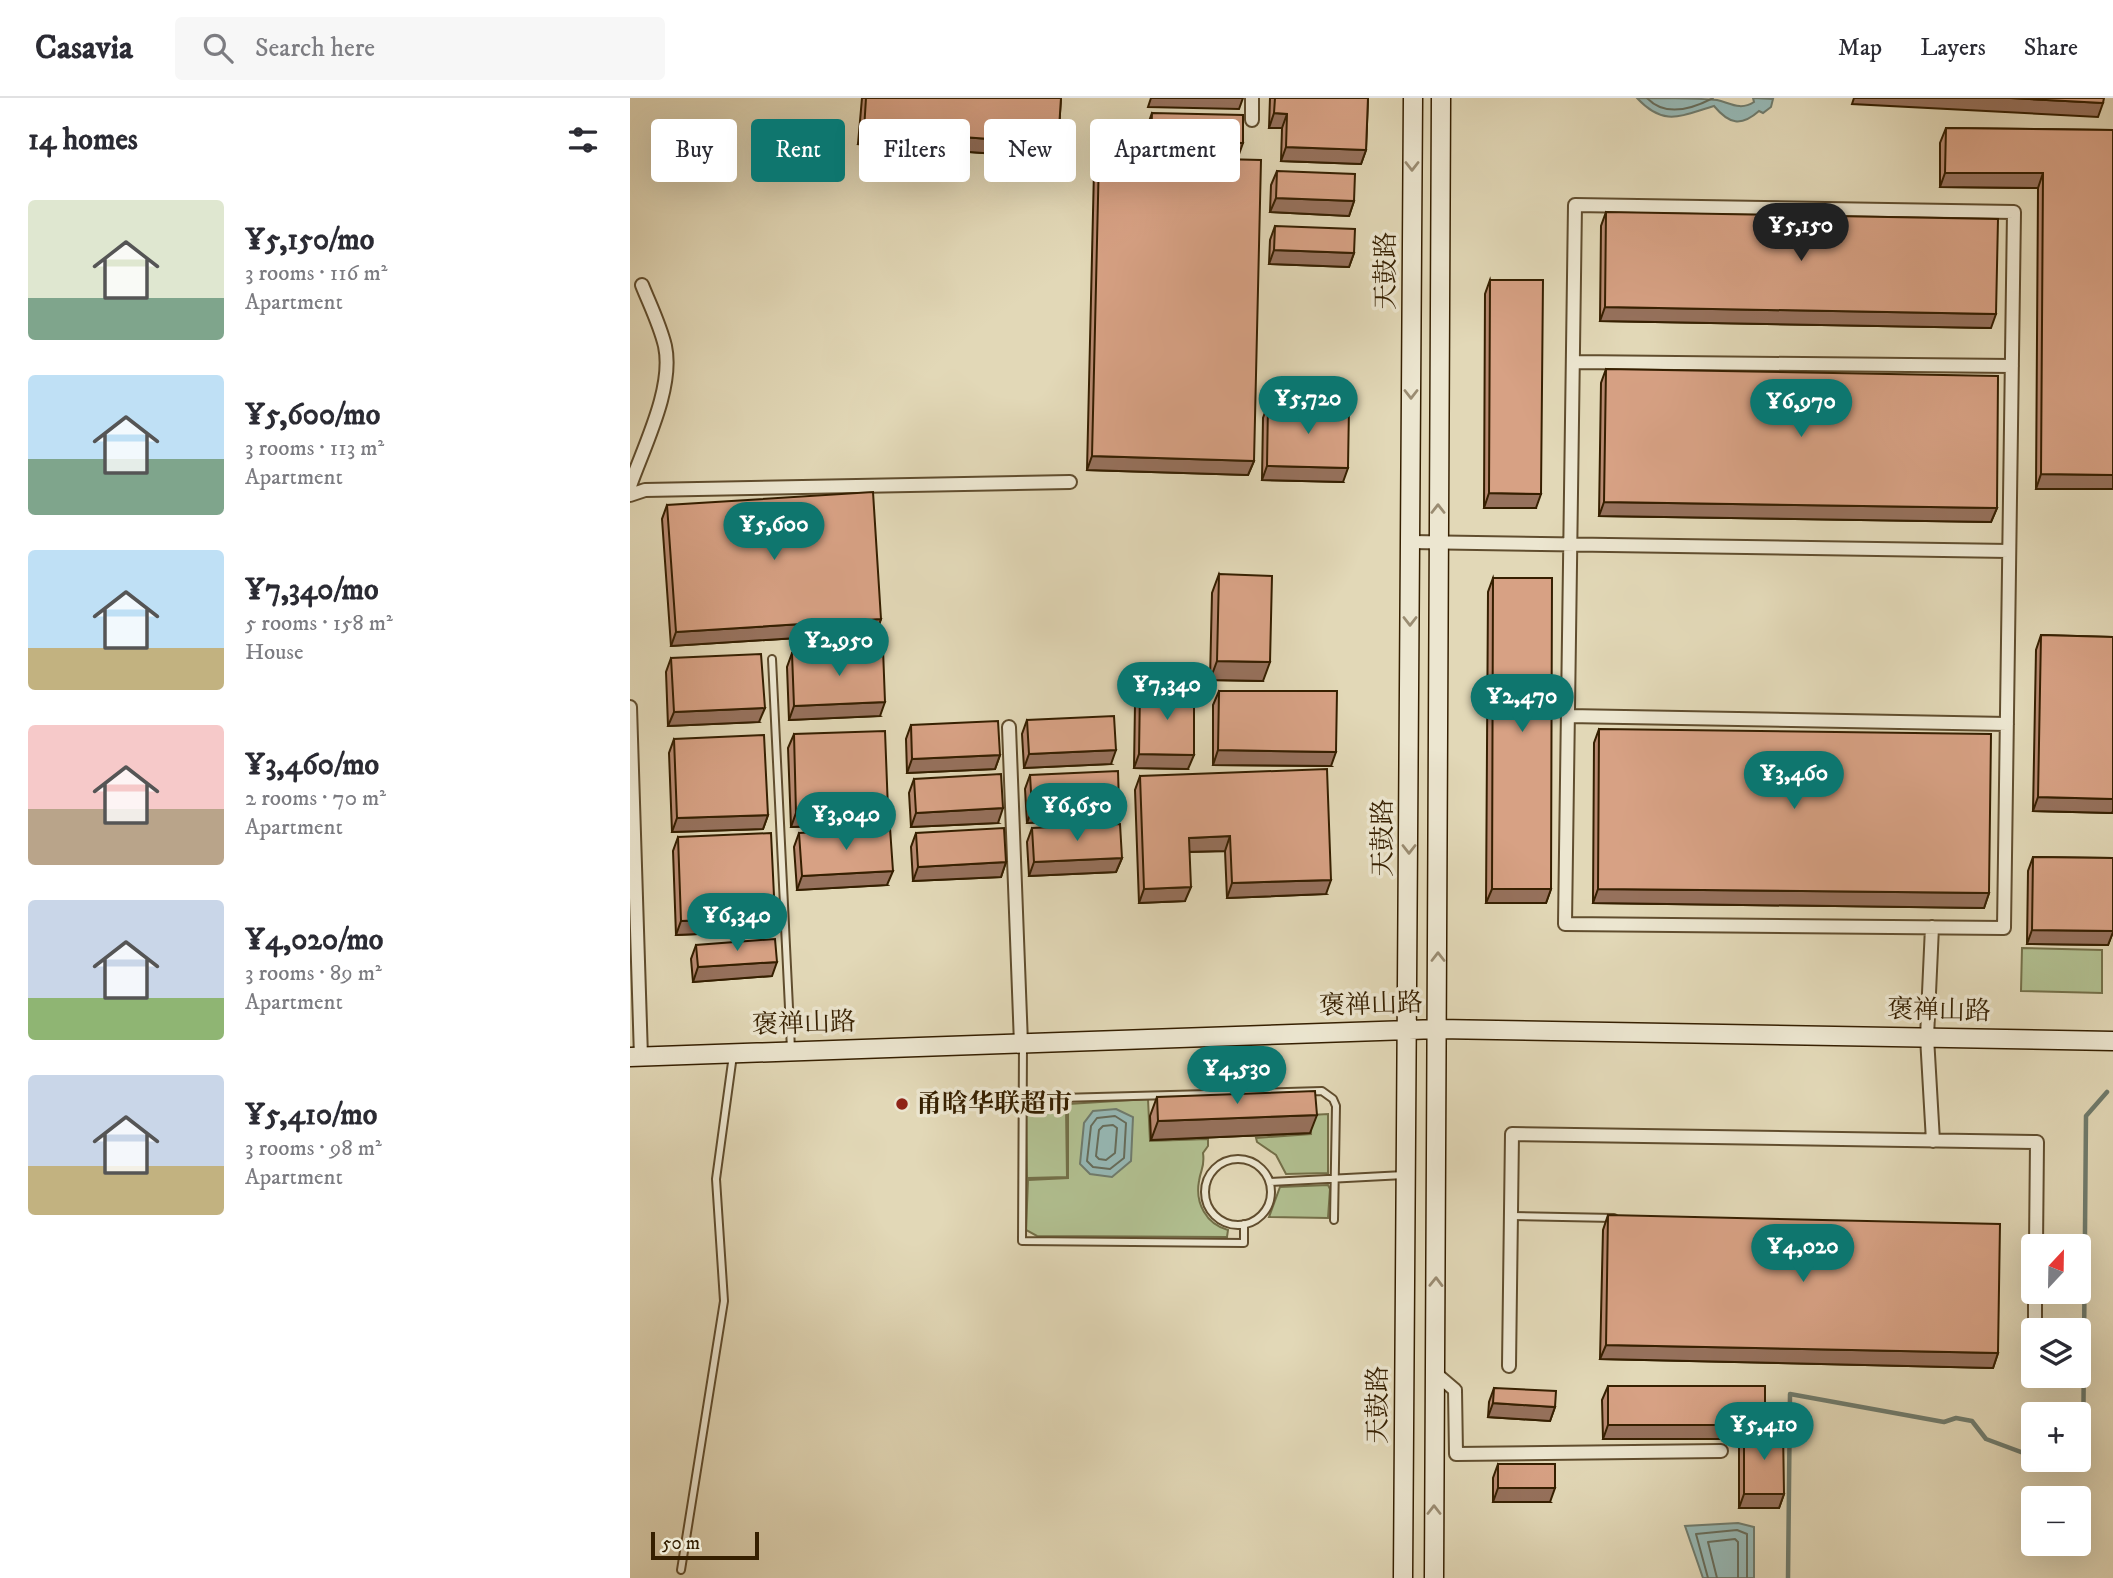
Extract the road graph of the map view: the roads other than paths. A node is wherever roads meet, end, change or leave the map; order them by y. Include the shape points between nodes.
1 (1252, 98) edge
2 (1413, 98) edge
3 (1441, 98) edge
4 (1252, 120) dead end
5 (642, 285) dead end
6 (1573, 362) junction
7 (2012, 366) junction
8 (1070, 482) dead end
9 (630, 486) edge
10 (630, 495) edge
11 (1410, 542) junction
12 (1438, 543) junction
13 (1571, 544) junction
14 (2009, 551) junction
15 (772, 659) dead end
16 (630, 707) edge
17 (1568, 716) junction
18 (2007, 724) junction
19 (1009, 727) dead end
20 (1932, 927) junction
21 (1438, 1029) junction
22 (1408, 1030) junction
23 (1927, 1037) junction
24 (2113, 1041) edge
25 (1022, 1044) junction
26 (791, 1051) junction
27 (733, 1053) junction
28 (635, 1057) edge
29 (1023, 1099) junction
30 (1933, 1140) junction
31 (1406, 1174) junction
32 (1335, 1179) junction
33 (1269, 1182) junction
34 (1511, 1216) junction
35 (1617, 1218) edge
36 (1334, 1220) dead end
37 (1244, 1224) junction
38 (2036, 1234) edge
39 (1509, 1366) dead end
40 (1435, 1374) junction
41 (1721, 1451) dead end
42 (681, 1570) dead end
43 (1403, 1578) edge
44 (1434, 1578) edge

1 - 4 street
2 -> 11 main road, 天鼓路
12 -> 3 main road, 天鼓路
5 - 9 street via 665,347 666,371 663,394
6 - 7 street
6 - 7 street via 1575,205 2014,212
6 - 13 street
7 - 14 street
8 - 10 street via 646,489
11 - 12 street
11 -> 22 main road, 天鼓路
12 - 13 street
21 -> 12 main road, 天鼓路
13 - 14 street
13 - 17 street
14 - 18 street
15 - 26 lane
16 - 28 street
17 - 18 street
17 - 20 street via 1566,924
18 - 20 street via 2004,928
19 - 25 street
20 - 23 street
21 - 22 main road, 褒禅山路
21 - 23 main road, 褒禅山路
40 -> 21 main road, 天鼓路
22 - 25 main road, 褒禅山路
22 - 31 main road, 天鼓路
23 - 24 main road, 褒禅山路
23 - 30 street
25 - 26 main road, 褒禅山路
25 - 29 lane
26 - 27 main road, 褒禅山路
27 - 28 main road, 褒禅山路
27 - 42 lane via 716,1180 724,1301
29 - 32 lane via 1322,1091 1336,1106
29 - 37 lane via 1022,1241 1244,1243
30 - 34 street via 1512,1134
30 - 38 street via 2037,1142
31 - 32 lane
31 - 43 main road, 天鼓路
32 - 33 lane
32 - 36 lane
33 - 37 lane via 1269,1204
33 - 37 lane via 1256,1164 1246,1160 1225,1162 1209,1175 1205,1196 1214,1215
34 - 35 lane
34 - 39 street
40 - 41 street via 1455,1391 1457,1454
44 -> 40 main road, 天鼓路

